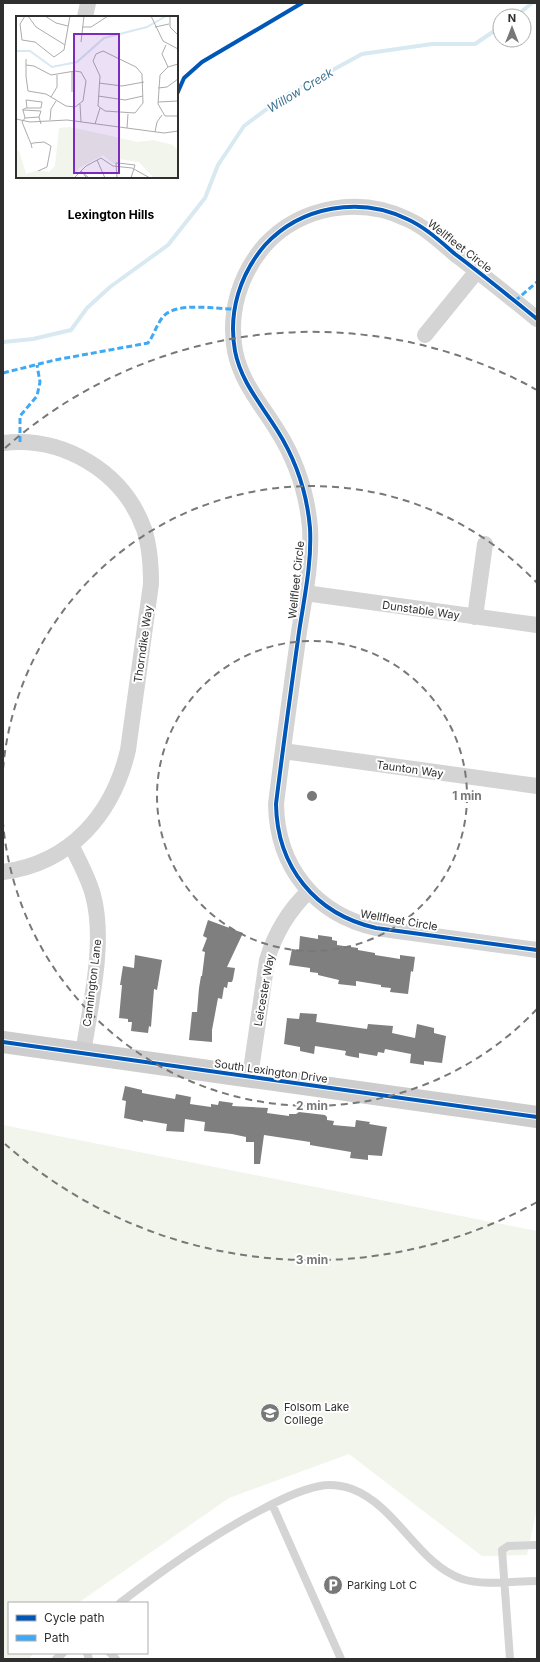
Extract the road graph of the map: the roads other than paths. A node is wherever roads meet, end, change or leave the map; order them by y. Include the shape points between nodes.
1 (88, 3) edge
2 (85, 16) edge
3 (477, 271) junction
4 (537, 319) edge
5 (425, 335) dead end
6 (3, 443) edge
7 (485, 544) dead end
8 (305, 593) junction
9 (475, 617) junction
10 (537, 625) edge
11 (282, 751) junction
12 (537, 786) edge
13 (70, 845) junction
14 (3, 872) edge
15 (309, 891) junction
16 (537, 950) edge
17 (3, 1042) edge
18 (84, 1054) junction
19 (250, 1077) junction
20 (537, 1117) edge
21 (272, 1504) junction
22 (537, 1545) edge
23 (537, 1581) edge
24 (505, 1582) junction
25 (121, 1602) edge
26 (341, 1659) edge
27 (510, 1659) edge

1 - 2 street
3 - 4 street, Wellfleet Circle
3 - 5 street
3 - 8 street, Wellfleet Circle via 409,220 373,208 348,207 323,210 288,226 268,242 246,273 234,309 234,347 246,383 288,448 303,488 310,531
6 - 13 street, Thorndike Way via 32,442 51,446 68,451 100,470 126,496 143,529 151,565 151,584 123,770 106,807 94,823
7 - 9 street
8 - 9 street, Dunstable Way
8 - 11 street, Wellfleet Circle
9 - 10 street, Dunstable Way
11 - 12 street, Taunton Way
11 - 15 street, Wellfleet Circle via 276,804 278,829 290,865
13 - 14 street, Thorndike Way via 33,865
13 - 18 street, Cannington Lane via 93,894 98,925 98,947
15 - 16 street, Wellfleet Circle via 329,909 364,925
15 - 19 street, Leicester Way via 290,911 272,943 267,960
17 - 18 street, South Lexington Drive
18 - 19 street, South Lexington Drive
19 - 20 street, South Lexington Drive
21 - 24 lane via 321,1485 339,1485 353,1490 379,1507 444,1570 462,1579
21 - 25 lane via 226,1529
21 - 26 lane
22 - 24 lane via 508,1546 502,1550
23 - 24 lane
24 - 27 lane

